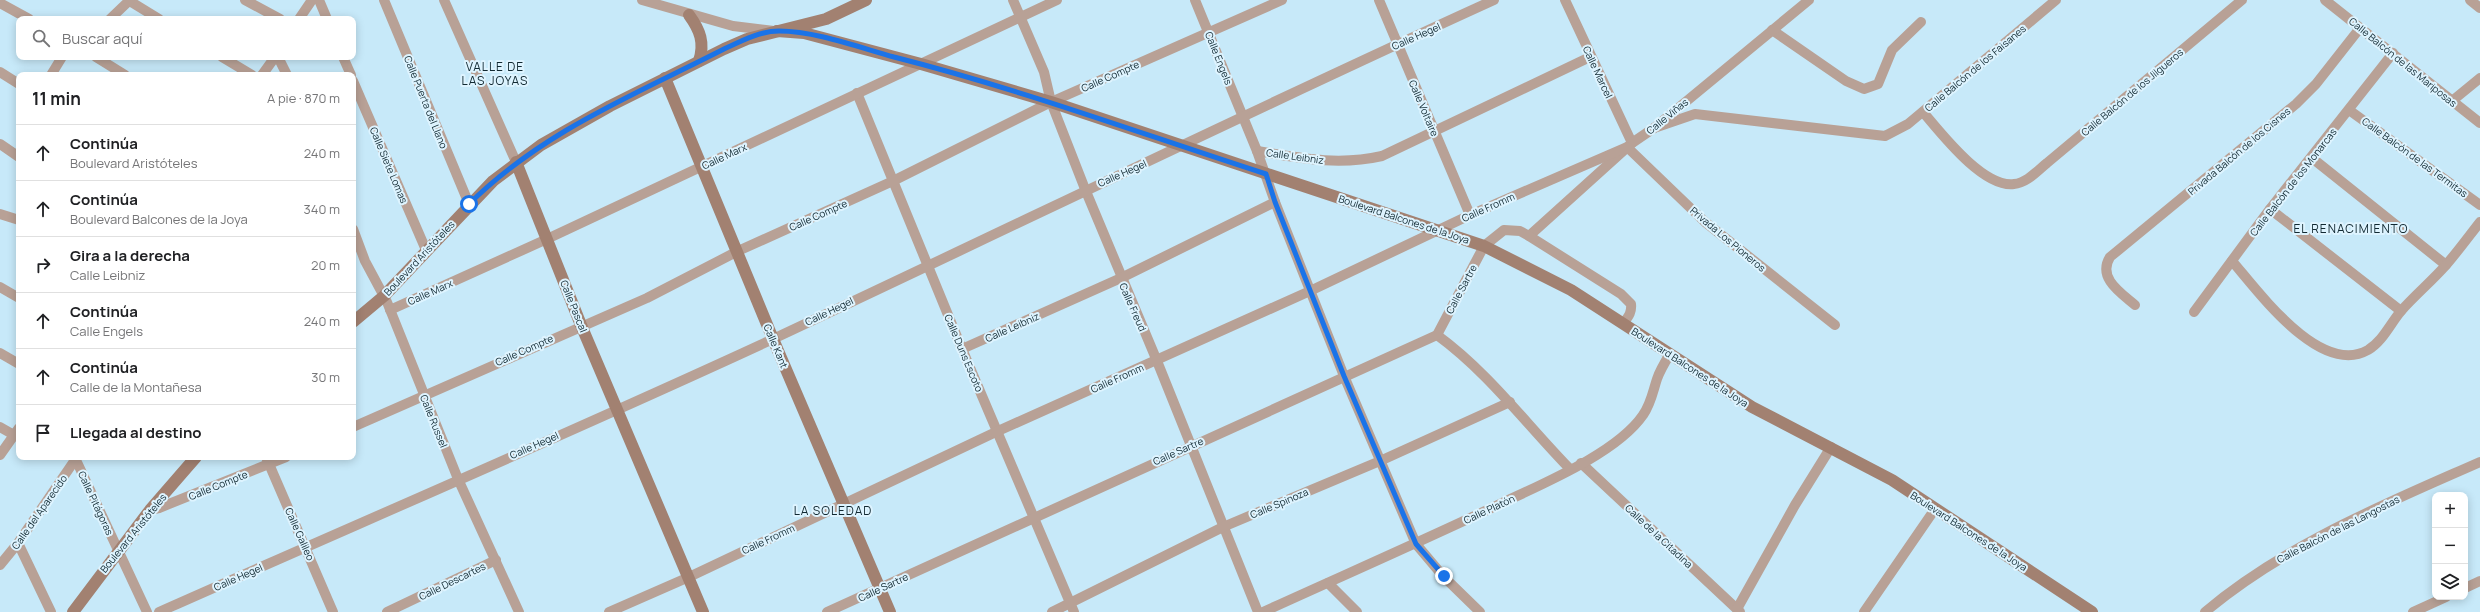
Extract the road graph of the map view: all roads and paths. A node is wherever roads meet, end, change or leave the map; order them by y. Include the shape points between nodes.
1 (129, 0) edge
2 (245, 0) edge
3 (312, 0) edge
4 (319, 0) edge
5 (384, 0) edge
6 (444, 0) edge
7 (642, 0) edge
8 (866, 0) edge
9 (1013, 0) edge
10 (1057, 0) edge
11 (1195, 0) edge
12 (1282, 0) edge
13 (1379, 0) edge
14 (1494, 0) edge
15 (1565, 0) edge
16 (1809, 0) edge
17 (2056, 0) edge
18 (2242, 0) edge
19 (2325, 0) edge
20 (2470, 0) edge
21 (0, 3) edge
22 (2480, 8) edge
23 (689, 14) junction
24 (24, 16) edge
25 (113, 16) edge
26 (154, 16) edge
27 (274, 16) edge
28 (301, 16) edge
29 (326, 16) edge
30 (1021, 17) junction
31 (1921, 22) dead end
32 (2360, 28) junction
33 (1772, 30) junction
34 (777, 31) junction
35 (1210, 32) junction
36 (1397, 44) junction
37 (2393, 53) junction
38 (1590, 57) junction
39 (60, 60) edge
40 (101, 60) edge
41 (227, 60) edge
42 (274, 60) edge
43 (278, 60) edge
44 (344, 60) edge
45 (699, 62) junction
46 (921, 64) junction
47 (53, 72) edge
48 (120, 72) edge
49 (247, 72) edge
50 (264, 72) edge
51 (285, 72) edge
52 (349, 72) edge
53 (2, 77) edge
54 (665, 78) junction
55 (2480, 78) edge
56 (16, 83) edge
57 (356, 92) edge
58 (857, 93) junction
59 (2452, 101) junction
60 (1052, 102) junction
61 (2349, 110) junction
62 (1923, 112) junction
63 (1242, 116) junction
64 (2480, 123) edge
65 (1654, 128) junction
66 (1433, 131) junction
67 (0, 144) edge
68 (1629, 145) junction
69 (1181, 146) junction
70 (1257, 151) junction
71 (16, 154) edge
72 (2312, 158) junction
73 (516, 162) junction
74 (702, 167) junction
75 (1266, 174) junction
76 (892, 182) junction
77 (1085, 189) junction
78 (1275, 202) junction
79 (469, 204) junction
80 (2480, 205) edge
81 (2270, 209) junction
82 (0, 214) edge
83 (1470, 215) junction
84 (16, 219) edge
85 (2480, 222) edge
86 (1438, 230) junction
87 (1529, 236) junction
88 (356, 237) edge
89 (547, 239) junction
90 (1484, 246) junction
91 (426, 250) junction
92 (738, 251) junction
93 (2232, 261) junction
94 (927, 264) junction
95 (2446, 264) junction
96 (1121, 278) junction
97 (0, 287) edge
98 (1310, 291) junction
99 (16, 296) edge
100 (384, 296) junction
101 (2135, 305) dead end
102 (390, 310) junction
103 (2401, 311) junction
104 (2194, 312) dead end
105 (356, 319) edge
106 (1623, 324) junction
107 (581, 325) junction
108 (1835, 325) dead end
109 (1437, 335) junction
110 (773, 339) junction
111 (962, 349) junction
112 (0, 353) edge
113 (1670, 354) junction
114 (1157, 361) junction
115 (16, 362) edge
116 (1344, 376) junction
117 (423, 395) junction
118 (1510, 402) junction
119 (616, 409) junction
120 (356, 426) edge
121 (0, 427) edge
122 (998, 431) junction
123 (16, 432) edge
124 (1191, 445) junction
125 (1831, 447) junction
126 (0, 455) edge
127 (75, 460) edge
128 (77, 460) edge
129 (193, 460) edge
130 (267, 461) edge
131 (1380, 461) junction
132 (2480, 462) edge
133 (1581, 463) junction
134 (1570, 469) junction
135 (458, 479) junction
136 (845, 502) junction
137 (1935, 509) junction
138 (150, 510) junction
139 (1034, 517) junction
140 (1223, 527) junction
141 (18, 543) junction
142 (1416, 544) junction
143 (305, 547) junction
144 (118, 552) junction
145 (496, 560) junction
146 (0, 565) edge
147 (689, 576) junction
148 (2480, 581) edge
149 (1328, 583) junction
150 (2468, 587) edge
151 (881, 588) junction
152 (2439, 600) edge
153 (1072, 608) edge
154 (1739, 611) edge
155 (51, 612) edge
156 (73, 612) edge
157 (147, 612) edge
158 (159, 612) edge
159 (333, 612) edge
160 (386, 612) edge
161 (519, 612) edge
162 (609, 612) edge
163 (703, 612) edge
164 (827, 612) edge
165 (890, 612) edge
166 (1052, 612) edge
167 (1258, 612) edge
168 (1263, 612) edge
169 (1357, 612) edge
170 (1480, 612) edge
171 (1864, 612) edge
172 (2092, 612) edge
173 (2205, 612) edge
174 (2413, 612) edge

1 - 25 street
1 - 26 street
2 - 27 street
3 - 28 street
4 - 29 street
5 - 79 street, Calle Puerta del Llano
6 - 73 street, Calle Pascal
7 - 23 street, Boulevard Balcones de la Joya
8 - 34 street, Boulevard Aristóteles via 826,19
9 - 30 street, Calle Freud
10 - 30 street, Calle Marx
11 - 35 street, Calle Engels
12 - 35 street, Calle Compte
13 - 36 street, Calle Voltaire
14 - 36 street, Calle Hegel
15 - 38 street, Calle Marcel
16 - 33 street, Calle Viñas
17 - 62 street, Calle Balcón de los Faisanes
18 - 62 street, Calle Balcón de los Jilgueros via 2022,182 2010,184 1980,172
19 - 32 street, Calle Balcón de las Mariposas
20 - 22 street
21 - 24 street
23 - 34 street, Boulevard Balcones de la Joya via 733,26
23 - 45 street via 702,39 704,49
30 - 46 street, Calle Marx
30 - 60 street, Calle Freud via 1044,72
31 - 33 street via 1892,50 1878,84 1864,89 1846,81
32 - 37 street, Calle Balcón de las Mariposas
32 - 101 street, Privada Balcón de los Cisnes via 2316,84 2296,104 2114,252 2107,262 2108,278
33 - 65 street, Calle Viñas
34 - 45 street, Boulevard Aristóteles via 747,39
34 - 46 street, Boulevard Balcones de la Joya via 801,33
35 - 60 street, Calle Compte
35 - 63 street, Calle Engels
36 - 63 street, Calle Hegel
36 - 66 street, Calle Voltaire
37 - 59 street, Calle Balcón de las Mariposas
37 - 61 street, Calle Balcón de los Monarcas
38 - 66 street, Calle Leibniz
38 - 68 street, Calle Marcel
39 - 47 street
40 - 48 street
41 - 49 street
42 - 50 street
43 - 51 street
44 - 52 street
45 - 54 street, Boulevard Aristóteles
46 - 58 street, Calle Marx
46 - 60 street, Boulevard Balcones de la Joya
53 - 56 street
54 - 73 street, Boulevard Aristóteles via 574,126
54 - 74 street, Calle Kant
55 - 59 street
57 - 91 street, Calle Siete Lomas
58 - 74 street, Calle Marx
58 - 76 street, Calle Duns Escoto
59 - 64 street, Calle Balcón de las Mariposas
60 - 69 street, Boulevard Balcones de la Joya
60 - 76 street, Calle Compte
60 - 77 street, Calle Freud
61 - 72 street, Calle Balcón de los Monarcas
61 - 80 street, Calle Balcón de las Termitas
62 - 65 street, Calle Balcón de los Faisanes via 1892,134 1876,136 1694,114
63 - 69 street, Calle Hegel
63 - 70 street, Calle Engels
65 - 68 street, Calle Viñas
66 - 70 street, Calle Leibniz via 1382,156 1357,162 1329,161
66 - 83 street, Calle Voltaire
67 - 71 street
68 - 83 street, Calle Fromm
68 - 87 street, Calle Viñas
68 - 108 street, Privada Los Pioneros via 1705,222
69 - 75 street, Boulevard Balcones de la Joya
69 - 77 street, Calle Hegel
70 - 75 street, Calle Leibniz
72 - 81 street, Calle Balcón de los Monarcas
72 - 95 street
73 - 79 street, Boulevard Aristóteles
73 - 89 street, Calle Pascal
74 - 89 street, Calle Marx
74 - 92 street, Calle Kant
75 - 78 street, Calle Leibniz
75 - 86 street, Boulevard Balcones de la Joya
76 - 92 street, Calle Compte
76 - 94 street, Calle Duns Escoto
77 - 94 street, Calle Hegel
77 - 96 street, Calle Freud
78 - 96 street, Calle Leibniz
78 - 98 street
79 - 91 street, Boulevard Aristóteles
81 - 93 street, Calle Balcón de los Monarcas
81 - 103 street
82 - 84 street
83 - 86 street, Calle Fromm
85 - 95 street
86 - 90 street, Boulevard Balcones de la Joya
86 - 98 street, Calle Fromm
87 - 90 street via 1520,231 1504,230
87 - 106 street via 1627,299 1632,308
88 - 100 street, Calle Russel via 365,261
89 - 102 street, Calle Marx
89 - 107 street, Calle Pascal
90 - 106 street, Boulevard Balcones de la Joya via 1571,290
90 - 109 street, Calle Sartre
91 - 100 street, Boulevard Aristóteles
92 - 107 street, Calle Compte via 647,298
92 - 110 street, Calle Kant
93 - 103 street via 2286,323 2313,344 2327,350 2349,355 2368,349 2386,332
93 - 104 street, Calle Balcón de los Monarcas
94 - 110 street, Calle Hegel
94 - 111 street, Calle Duns Escoto
95 - 103 street
96 - 111 street, Calle Leibniz
96 - 114 street, Calle Freud
97 - 99 street
98 - 114 street, Calle Fromm
98 - 116 street
100 - 102 street, Calle Russel
100 - 105 street, Boulevard Aristóteles
102 - 117 street, Calle Russel
106 - 113 street, Boulevard Balcones de la Joya
107 - 117 street, Calle Compte
107 - 119 street, Calle Pascal
109 - 116 street, Calle Sartre
109 - 118 street via 1462,353
110 - 119 street, Calle Hegel
110 - 136 street, Calle Kant
111 - 122 street, Calle Duns Escoto
112 - 115 street
113 - 125 street, Boulevard Balcones de la Joya via 1752,407
113 - 133 street, Calle Platón via 1657,378 1650,404 1643,416 1628,432
114 - 122 street, Calle Fromm
114 - 124 street, Calle Freud
116 - 124 street, Calle Sartre
116 - 131 street
117 - 120 street, Calle Compte
117 - 135 street, Calle Russel
118 - 131 street, Calle Spinoza
118 - 134 street
119 - 135 street, Calle Hegel
119 - 147 street, Calle Pascal
121 - 123 street
122 - 136 street, Calle Fromm
122 - 139 street, Calle Duns Escoto
123 - 126 street
124 - 139 street, Calle Sartre
124 - 140 street, Calle Freud
125 - 137 street, Boulevard Balcones de la Joya via 1892,480
125 - 154 street via 1795,504
127 - 141 street, Calle del Aparecido
128 - 144 street, Calle Pitágoras
129 - 138 street, Boulevard Aristóteles
130 - 138 street, Calle Compte
130 - 143 street, Calle Galileo
131 - 140 street, Calle Spinoza
131 - 142 street
132 - 173 street, Calle Balcón de las Langostas via 2370,511 2277,560
133 - 134 street, Calle Platón
133 - 154 street, Calle de la Citadina
134 - 142 street, Calle Platón
135 - 143 street, Calle Hegel
135 - 145 street, Calle Russel
136 - 147 street, Calle Fromm
136 - 151 street, Calle Kant
137 - 171 street
137 - 172 street, Boulevard Balcones de la Joya
138 - 144 street, Boulevard Aristóteles
139 - 151 street, Calle Sartre
139 - 153 street, Calle Duns Escoto
140 - 153 street, Calle Spinoza
140 - 167 street, Calle Freud
141 - 146 street, Calle del Aparecido
141 - 155 street
142 - 149 street, Calle Platón
142 - 170 street
143 - 158 street, Calle Hegel
143 - 159 street, Calle Galileo
144 - 156 street, Boulevard Aristóteles
144 - 157 street, Calle Pitágoras
145 - 160 street, Calle Descartes
145 - 161 street, Calle Russel
147 - 162 street, Calle Fromm
147 - 163 street, Calle Pascal
148 - 150 street
149 - 168 street, Calle Platón
149 - 169 street
151 - 164 street, Calle Sartre
151 - 165 street, Calle Kant
152 - 174 street
153 - 166 street, Calle Spinoza

